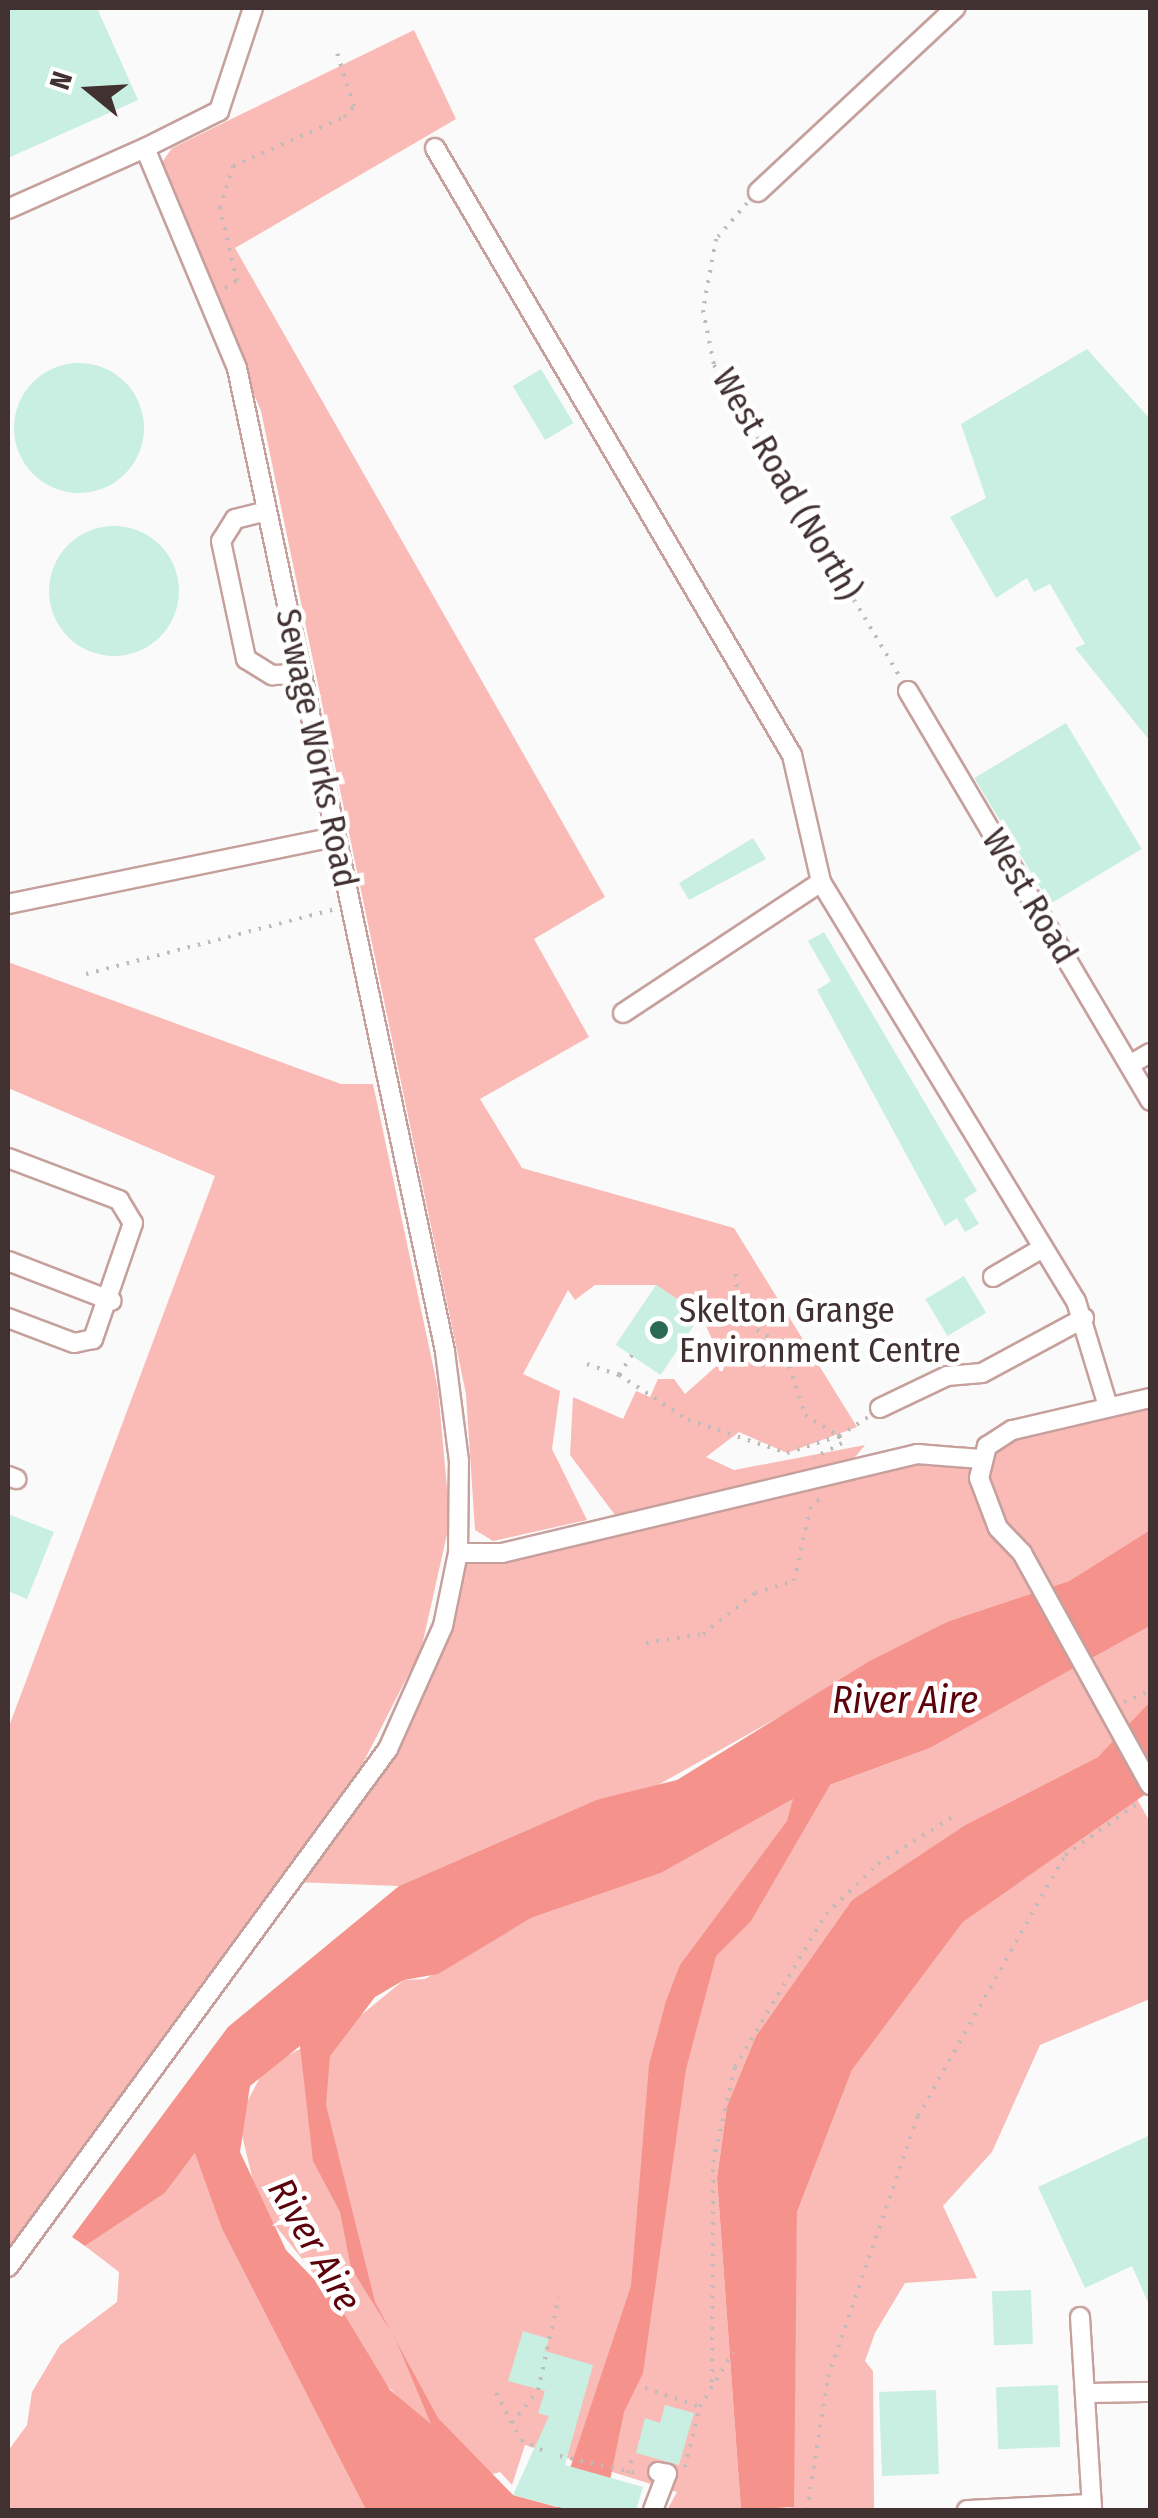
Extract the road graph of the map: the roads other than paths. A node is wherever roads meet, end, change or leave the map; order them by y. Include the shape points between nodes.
1 (253, 8) edge
2 (955, 8) edge
3 (145, 148) junction
4 (435, 148) dead end
5 (758, 192) road end
6 (8, 209) edge
7 (267, 511) junction
8 (301, 674) junction
9 (908, 691) road end
10 (335, 837) junction
11 (821, 882) junction
12 (8, 904) edge
13 (623, 1013) dead end
14 (1150, 1053) edge
15 (1131, 1064) junction
16 (1150, 1101) edge
17 (8, 1158) edge
18 (1040, 1250) junction
19 (8, 1261) edge
20 (993, 1277) dead end
21 (112, 1301) junction
22 (8, 1318) edge
23 (1084, 1318) junction
24 (1150, 1398) edge
25 (1108, 1406) junction
26 (880, 1408) road end
27 (980, 1459) junction
28 (458, 1553) junction
29 (1150, 1785) edge
30 (8, 2268) edge
31 (1080, 2317) dead end
32 (1150, 2392) edge
33 (1085, 2393) junction
34 (662, 2473) road end
35 (1092, 2507) edge
36 (653, 2510) edge
37 (967, 2510) edge

1 - 3 street via 219,111
2 - 5 street
3 - 6 street
3 - 7 street, Sewage Works Road via 236,368
4 - 11 street via 792,755
7 - 8 street, Sewage Works Road
7 - 8 street via 234,519 220,541 246,659 272,675
8 - 10 street, Sewage Works Road
9 - 15 street, West Road
10 - 12 street
10 - 28 street, Sewage Works Road via 445,1351 459,1461
11 - 13 street
11 - 18 street
14 - 15 street
15 - 16 street, West Road
17 - 21 street via 130,1210
18 - 20 street
18 - 23 street
19 - 21 street
21 - 22 street via 100,1332 84,1343
23 - 25 street
23 - 26 street via 982,1373 947,1376
24 - 25 street
25 - 27 street via 1012,1430
27 - 28 street via 917,1454 502,1553
27 - 29 street via 987,1509 1022,1552
28 - 30 street, Sewage Works Road via 443,1626 388,1750
31 - 33 street
32 - 33 street
33 - 35 street
34 - 36 street
35 - 37 street

